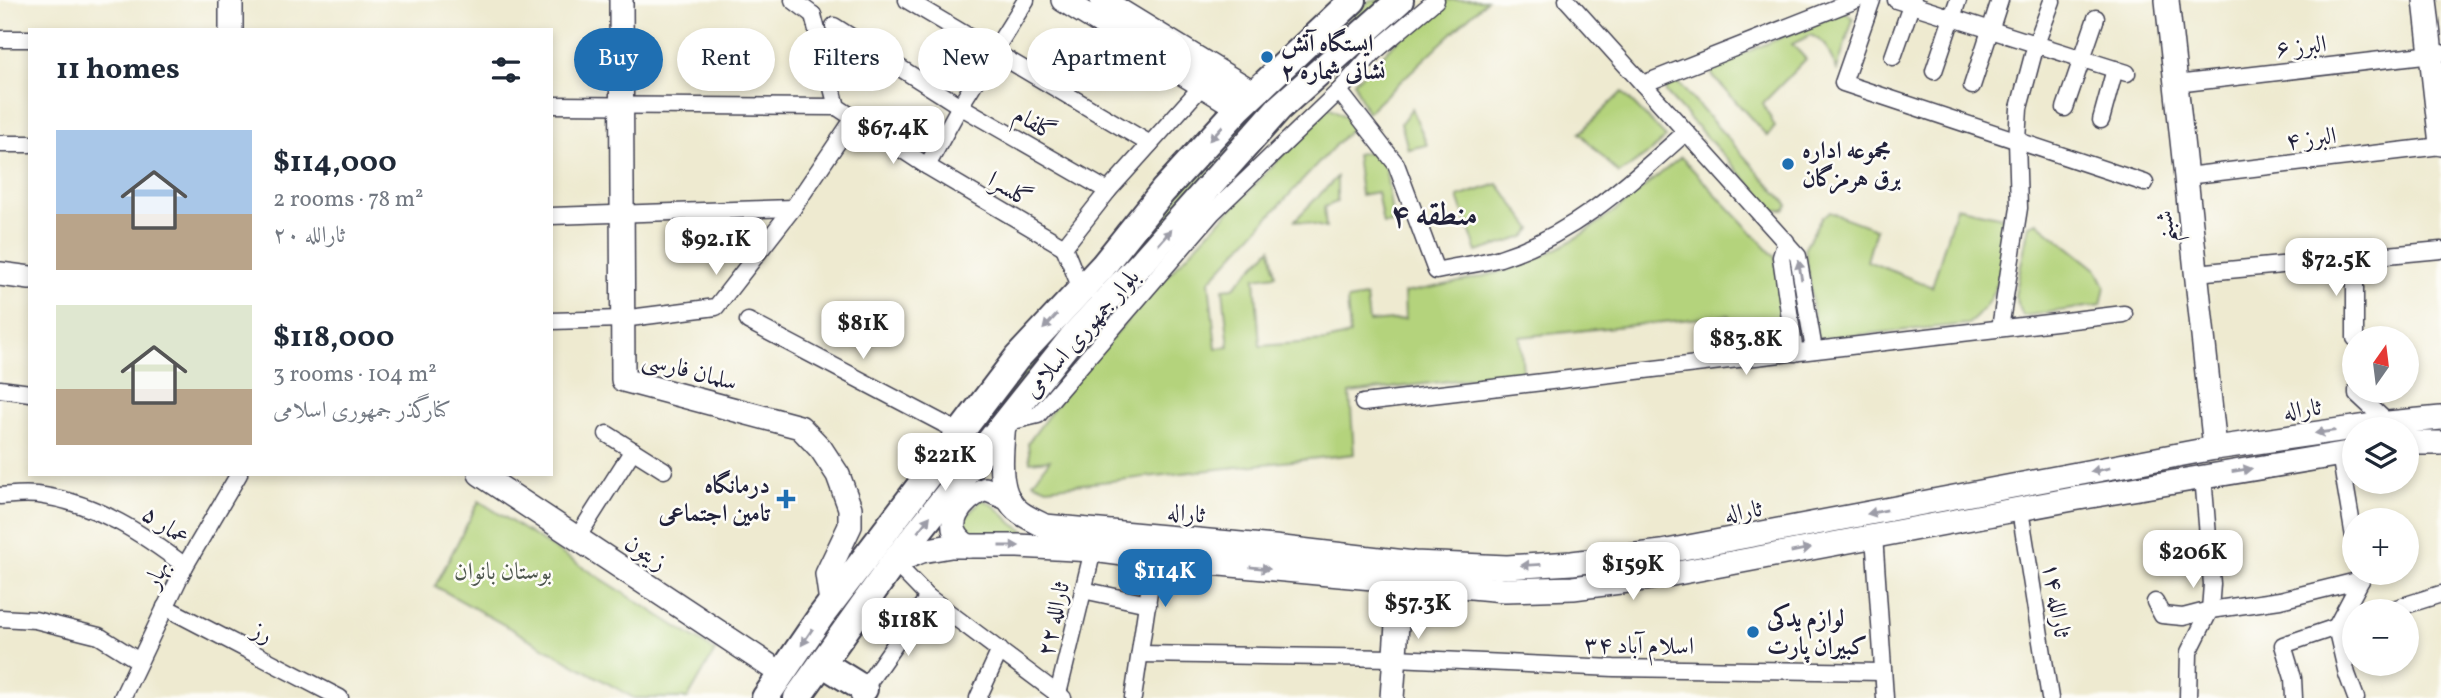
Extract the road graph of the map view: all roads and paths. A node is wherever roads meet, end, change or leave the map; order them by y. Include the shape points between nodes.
1 (231, 0) edge
2 (246, 0) edge
3 (621, 0) edge
4 (793, 0) edge
5 (822, 0) edge
6 (907, 0) edge
7 (1026, 0) edge
8 (1063, 0) edge
9 (1102, 0) edge
10 (1353, 0) edge
11 (1400, 0) edge
12 (1436, 0) edge
13 (1567, 0) edge
14 (1856, 0) edge
15 (1872, 0) edge
16 (1958, 0) edge
17 (2000, 0) edge
18 (2167, 0) edge
19 (2426, 0) edge
20 (2052, 1) edge
21 (1907, 2) edge
22 (813, 15) junction
23 (1952, 18) junction
24 (2096, 18) dead end
25 (834, 26) dead end
26 (231, 28) edge
27 (246, 28) edge
28 (953, 28) edge
29 (1010, 28) edge
30 (1989, 30) junction
31 (0, 38) edge
32 (28, 38) edge
33 (2036, 44) junction
34 (2436, 54) edge
35 (1894, 57) dead end
36 (2081, 58) junction
37 (1013, 64) edge
38 (1934, 71) dead end
39 (2176, 83) junction
40 (1643, 84) junction
41 (1972, 86) dead end
42 (970, 91) edge
43 (1229, 91) junction
44 (1339, 91) junction
45 (622, 104) junction
46 (553, 105) edge
47 (960, 106) junction
48 (837, 107) junction
49 (2065, 108) dead end
50 (854, 118) junction
51 (2101, 120) dead end
52 (1686, 132) junction
53 (2017, 140) junction
54 (0, 144) edge
55 (28, 144) edge
56 (1150, 144) junction
57 (2441, 145) edge
58 (927, 166) junction
59 (2186, 176) junction
60 (2145, 183) dead end
61 (1108, 191) junction
62 (793, 208) junction
63 (622, 214) junction
64 (553, 216) edge
65 (1786, 241) junction
66 (1064, 247) junction
67 (2441, 250) edge
68 (2355, 258) junction
69 (2196, 273) junction
70 (0, 274) edge
71 (28, 278) edge
72 (1081, 289) junction
73 (2124, 314) dead end
74 (622, 318) junction
75 (553, 321) edge
76 (748, 321) dead end
77 (2355, 326) edge
78 (2000, 328) junction
79 (1814, 350) junction
80 (1795, 352) junction
81 (0, 389) edge
82 (28, 393) edge
83 (1363, 403) dead end
84 (2367, 403) edge
85 (2382, 417) edge
86 (2440, 417) edge
87 (2419, 419) edge
88 (1004, 423) junction
89 (2342, 430) edge
90 (961, 433) junction
91 (607, 434) dead end
92 (2419, 443) edge
93 (2441, 443) edge
94 (2215, 448) junction
95 (633, 450) junction
96 (2342, 454) edge
97 (664, 470) dead end
98 (238, 476) edge
99 (483, 476) edge
100 (2203, 476) junction
101 (0, 496) edge
102 (1009, 499) junction
103 (2020, 510) junction
104 (1874, 535) junction
105 (1746, 537) junction
106 (577, 538) junction
107 (968, 547) junction
108 (1093, 550) junction
109 (1154, 558) junction
110 (1751, 560) junction
111 (894, 562) junction
112 (185, 566) junction
113 (1400, 581) junction
114 (2342, 581) edge
115 (2356, 585) edge
116 (1083, 590) junction
117 (2441, 594) edge
118 (928, 597) junction
119 (2419, 601) edge
120 (831, 602) junction
121 (2155, 602) dead end
122 (1147, 604) junction
123 (165, 607) junction
124 (2210, 610) junction
125 (0, 618) edge
126 (2342, 624) edge
127 (2336, 626) junction
128 (1000, 650) junction
129 (1140, 654) junction
130 (1395, 658) junction
131 (139, 661) junction
132 (822, 663) junction
133 (1883, 672) junction
134 (782, 674) junction
135 (861, 694) edge
136 (1059, 697) edge
137 (122, 698) edge
138 (340, 698) edge
139 (765, 698) edge
140 (797, 698) edge
141 (978, 698) edge
142 (1133, 698) edge
143 (1392, 698) edge
144 (1885, 698) edge
145 (2050, 698) edge
146 (2188, 698) edge
147 (2294, 698) edge
148 (2356, 698) edge

1 - 26 main road
2 - 27 main road
3 - 45 main road, سلمان فارسی
4 - 22 street
5 - 22 street
6 - 28 street
7 - 29 street
8 - 43 main road
9 - 43 main road
10 - 43 main road, بلوار جمهوری اسلامی
88 -> 11 main road, بلوار جمهوری اسلامی via 1075,334 1279,108
12 - 44 street via 1374,52
13 - 40 street
14 - 40 street
15 - 53 street via 1843,83
16 - 23 street
17 - 30 street
18 - 39 main road, شبنم
19 - 34 main road
20 - 33 street
21 - 23 street
21 - 35 street
22 - 48 street
23 - 30 street
23 - 38 street
24 - 36 street
25 - 47 street, گلفام
30 - 33 street
30 - 41 street
31 - 32 street
33 - 36 street
33 - 53 street via 2019,108
34 - 39 street, البرز ۶
34 - 57 main road
36 - 49 street
36 - 51 street via 2121,71
37 - 56 street
39 - 59 main road, شبنم
40 - 52 street
42 - 47 street
43 - 56 street
43 -> 72 main road, بلوار جمهوری اسلامی via 1163,191
44 - 52 street via 1396,164 1436,271 1499,258 1550,237 1616,194
44 - 88 street via 1213,213 1038,415
45 - 46 street
45 - 48 street
45 - 63 main road, سلمان فارسی
47 - 58 street
47 - 61 street, گلفام
48 - 50 street, گلسرا
50 - 58 street, گلسرا
50 - 62 street
52 - 65 street
53 - 60 street
53 - 78 street via 2020,208
54 - 55 street
56 - 61 street
57 - 59 street, البرز ۴
58 - 66 street, گلسرا
59 - 69 main road, شبنم
61 - 66 street
62 - 63 street
62 - 74 street via 716,307
63 - 64 street
63 - 74 main road, سلمان فارسی
79 -> 65 street via 1798,256
65 - 80 street via 1781,257
66 - 72 street
67 - 68 street
68 - 69 street
68 - 77 street
69 - 94 main road, شبنم
70 - 71 main road
72 -> 90 main road, بلوار جمهوری اسلامی via 1017,358
73 - 78 street
74 - 75 street
74 - 120 main road, سلمان فارسی via 623,380 800,427 821,449 838,475 850,508 850,526 827,574
76 - 90 street
78 - 79 street
79 - 80 street
80 - 83 street
81 - 82 street
84 - 85 street
86 - 87 main road, ثاراله
88 - 102 main road via 1002,478
111 -> 88 main road, بلوار جمهوری اسلامی
89 -> 94 main road, ثاراله
90 - 120 main road, بلوار جمهوری اسلامی
91 - 95 street
92 - 93 main road
94 -> 105 main road, ثاراله
95 - 97 street
95 - 106 street
100 -> 96 main road, ثاراله
98 - 112 street, بهار
99 - 106 main road, زیتون
100 - 103 main road, ثاراله
100 - 124 street
101 - 112 street, عمار ۵ via 43,495 85,508 126,524
105 -> 102 main road, ثاراله via 1572,563 1507,567 1414,563 1045,526 1018,512
102 - 107 main road via 985,489 971,495 957,512 953,529
103 - 104 main road, ثاراله
103 - 145 street, ثارالله ۱۴
110 -> 104 main road, ثاراله
104 - 133 street
105 - 110 main road
106 - 134 main road, زیتون
107 -> 108 main road, ثاراله
107 - 111 main road, ثاراله via 922,551
108 - 109 main road, ثاراله
108 - 116 street, ثارالله ۲۲
109 -> 113 main road, ثاراله
109 - 122 street
110 - 113 main road, ثاراله via 1573,588 1504,590
111 - 118 street
111 - 132 main road, بلوار جمهوری اسلامی
112 - 123 street, بهار
113 - 130 main road
114 - 124 street via 2280,600
115 - 127 street
116 - 122 street
116 - 136 street, ثارالله ۲۲
117 - 119 street
118 - 128 street
118 - 135 street
120 -> 134 main road, بلوار جمهوری اسلامی
121 - 124 street via 2162,615 2172,618
122 - 129 street
123 - 131 street, بهار
123 - 138 street, رز
124 - 146 street via 2189,652
125 - 131 street via 35,620 99,636
126 - 127 street
127 - 147 street via 2283,645
127 - 148 street
128 - 136 street
128 - 141 street
129 - 130 street, اسلام آباد ۳۴
129 - 142 street
130 - 133 street, اسلام آباد ۳۴ via 1614,668
130 - 143 main road
131 - 137 street, بهار
132 - 135 main road
132 - 140 main road, بلوار جمهوری اسلامی
133 - 144 street
134 - 139 main road, بلوار جمهوری اسلامی

